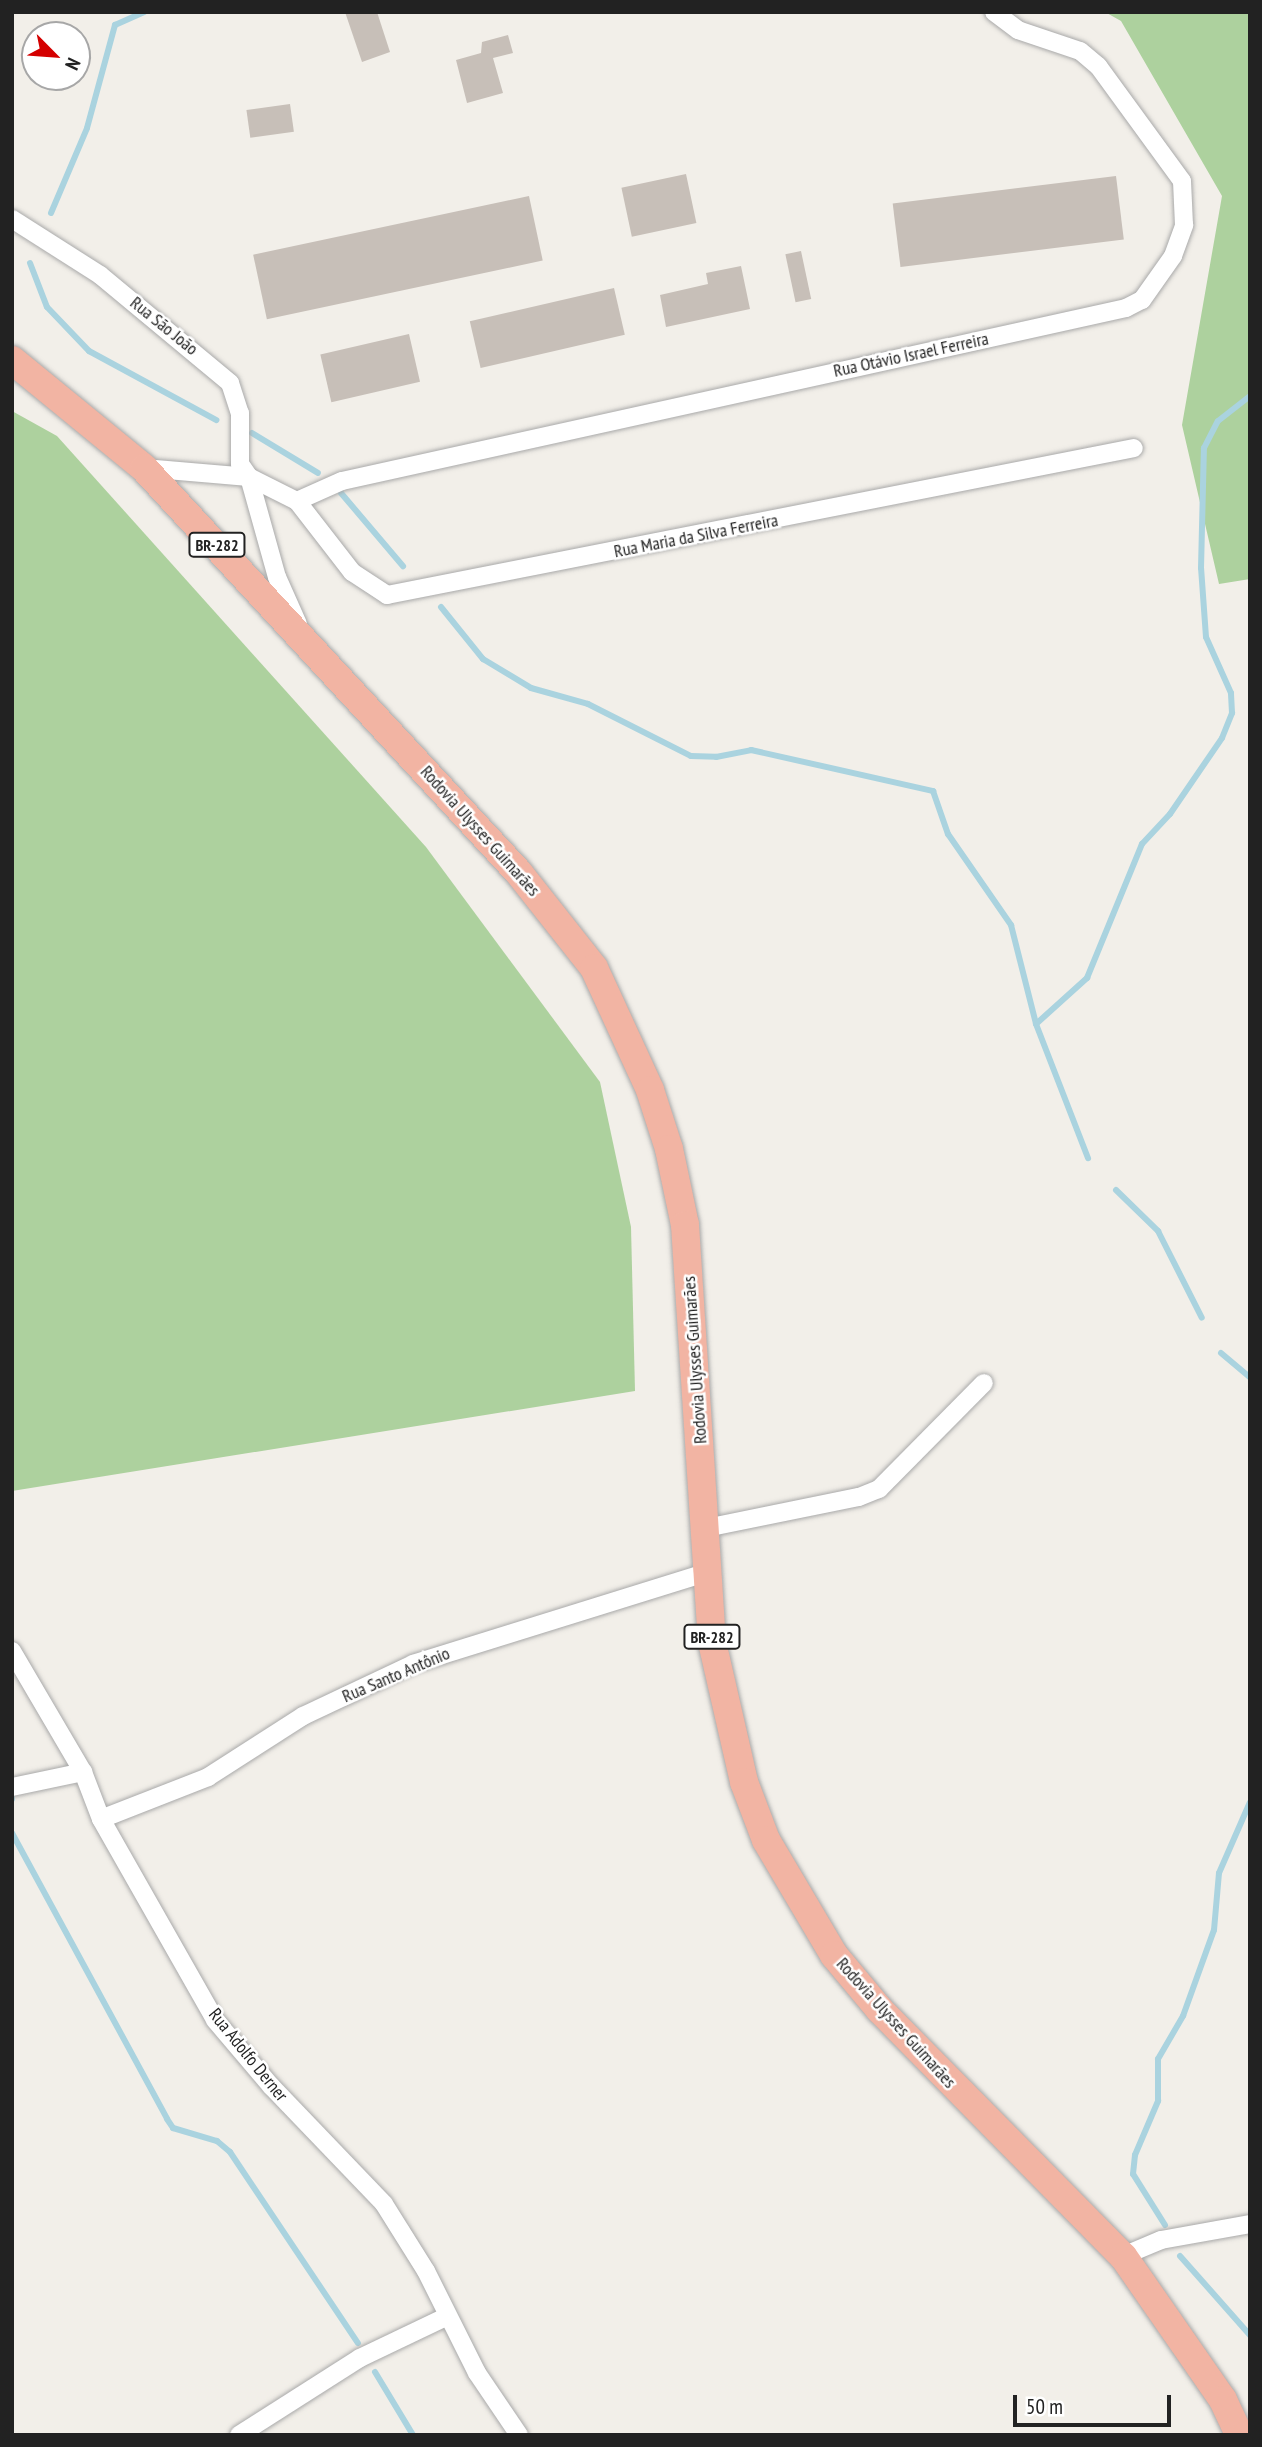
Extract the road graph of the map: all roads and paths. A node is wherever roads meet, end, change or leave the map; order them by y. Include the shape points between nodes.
1 (994, 12) edge
2 (12, 219) edge
3 (12, 360) edge
4 (1134, 448) dead end
5 (144, 468) junction
6 (248, 477) junction
7 (298, 501) junction
8 (304, 637) junction
9 (984, 1383) dead end
10 (705, 1528) junction
11 (709, 1572) junction
12 (12, 1651) edge
13 (83, 1772) junction
14 (12, 1787) edge
15 (101, 1819) junction
16 (1250, 2224) edge
17 (1123, 2256) junction
18 (446, 2317) junction
19 (239, 2435) edge
20 (519, 2435) edge
21 (1239, 2435) edge

1 - 7 street, Rua Otávio Israel Ferreira via 1018,30 1080,51 1098,66 1182,181 1184,225 1172,256 1142,300 1126,308 342,481
2 - 6 street, Rua São João via 100,275 230,383 240,413 240,464
3 - 5 highway, Rodovia Ulysses Guimarães / BR-282 via 78,409
4 - 7 street, Rua Maria da Silva Ferreira via 407,594 387,594 352,572
5 - 6 street
5 - 8 highway, Rodovia Ulysses Guimarães / BR-282
6 - 7 street
6 - 8 street, Rua São João via 277,577
8 - 10 highway, Rodovia Ulysses Guimarães / BR-282 via 558,917 594,968 626,1028 669,1149 685,1225
9 - 10 street via 879,1489
10 - 11 highway, Rodovia Ulysses Guimarães / BR-282
11 - 15 street, Rua Santo Antônio via 413,1664 303,1716 208,1777
11 - 17 highway, Rodovia Ulysses Guimarães / BR-282 via 712,1642 744,1782 766,1840 834,1955 937,2070
12 - 13 street, Rua Adolfo Derner
13 - 14 street
13 - 15 street, Rua Adolfo Derner
15 - 18 street, Rua Adolfo Derner via 215,2020 384,2204 426,2272
16 - 17 street via 1161,2240
17 - 21 highway, Rodovia Ulysses Guimarães / BR-282 via 1202,2368
18 - 19 street via 360,2358
18 - 20 street, Rua Adolfo Derner via 504,2418

